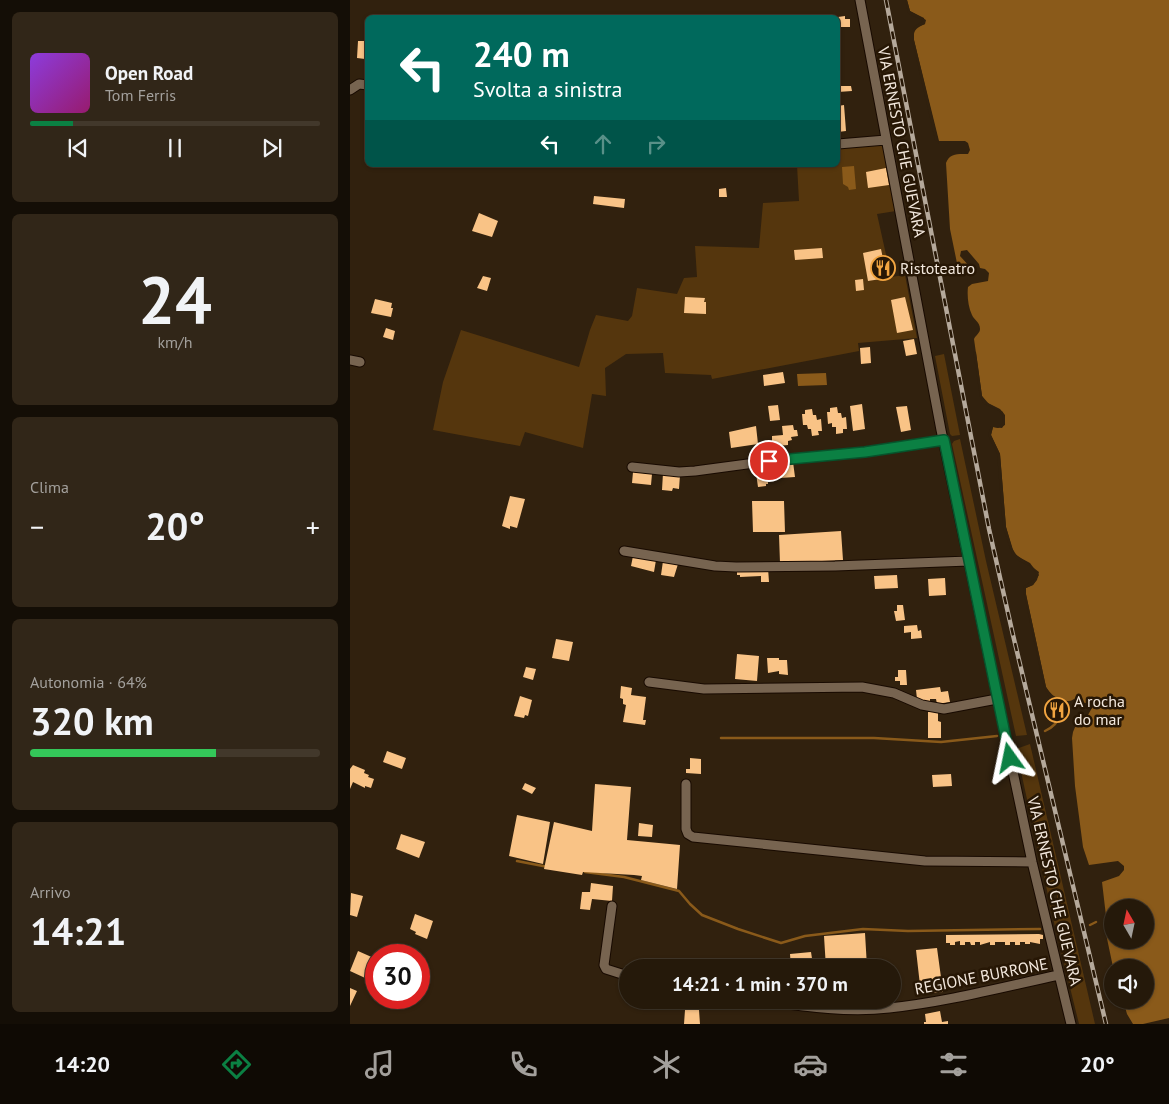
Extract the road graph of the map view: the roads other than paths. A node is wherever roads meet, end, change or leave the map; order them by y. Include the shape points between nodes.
1 (860, 0) edge
2 (365, 85) edge
3 (350, 90) edge
4 (886, 140) junction
5 (840, 144) edge
6 (350, 360) edge
7 (360, 362) dead end
8 (944, 440) junction
9 (632, 468) dead end
10 (624, 551) dead end
11 (969, 561) junction
12 (649, 682) dead end
13 (997, 699) junction
14 (686, 784) dead end
15 (1032, 862) junction
16 (612, 906) dead end
17 (619, 974) edge
18 (1059, 975) junction
19 (901, 1006) edge
20 (1070, 1024) edge

1 - 4 street, VIA ERNESTO CHE GUEVARA
2 - 3 street via 359,84
4 - 5 street
4 - 8 street, VIA ERNESTO CHE GUEVARA
6 - 7 street
8 - 9 street via 695,471
8 - 11 street, VIA ERNESTO CHE GUEVARA
10 - 11 street via 714,566
11 - 13 street, VIA ERNESTO CHE GUEVARA
12 - 13 street via 704,688 862,687 944,709
13 - 15 street, VIA ERNESTO CHE GUEVARA
14 - 15 street via 686,829 693,837 925,861
15 - 18 street, VIA ERNESTO CHE GUEVARA
16 - 17 street via 604,965 610,972
18 - 19 street, REGIONE BURRONE
18 - 20 street, VIA ERNESTO CHE GUEVARA

